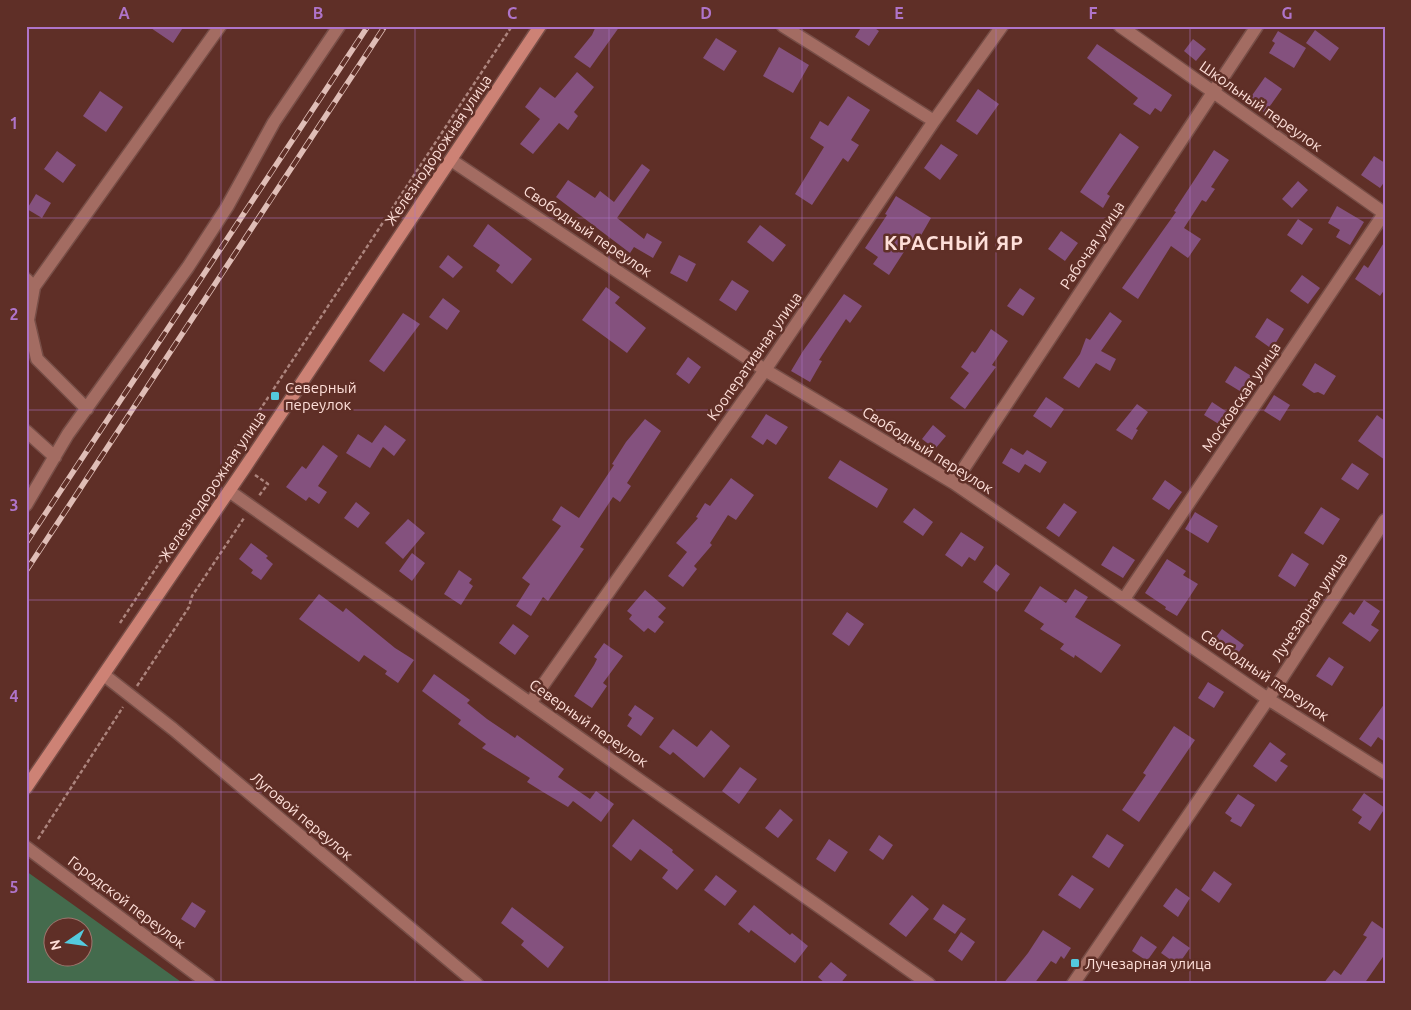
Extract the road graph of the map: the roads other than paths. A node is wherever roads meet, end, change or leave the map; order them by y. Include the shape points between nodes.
1 (220, 26) edge
2 (339, 26) edge
3 (540, 26) edge
4 (783, 26) edge
5 (1002, 26) edge
6 (1120, 26) edge
7 (1257, 26) edge
8 (1213, 92) junction
9 (934, 121) junction
10 (451, 160) junction
11 (1384, 213) edge
12 (30, 283) edge
13 (26, 298) edge
14 (765, 370) junction
15 (87, 409) junction
16 (26, 431) edge
17 (55, 457) junction
18 (954, 482) junction
19 (229, 491) junction
20 (26, 505) edge
21 (1385, 520) edge
22 (1124, 599) junction
23 (104, 675) junction
24 (1268, 699) junction
25 (531, 702) junction
26 (1385, 773) edge
27 (26, 788) edge
28 (28, 849) edge
29 (209, 984) edge
30 (477, 984) edge
31 (929, 984) edge
32 (1073, 984) edge

1 - 12 street
2 - 15 street via 274,122 212,230
3 - 10 main road, Железнодорожная улица
4 - 9 street
5 - 9 street, Кооперативная улица
6 - 8 street, Школьный переулок
7 - 8 street, Рабочая улица
8 - 11 street, Школьный переулок
8 - 18 street, Рабочая улица
9 - 14 street, Кооперативная улица
10 - 14 street, Свободный переулок
10 - 19 main road, Железнодорожная улица
11 - 22 street, Московская улица
12 - 13 street
12 - 15 street via 28,320 37,359
14 - 18 street, Свободный переулок
14 - 25 street, Кооперативная улица
15 - 17 street
16 - 17 street
17 - 20 street
18 - 22 street, Свободный переулок
19 - 23 main road, Железнодорожная улица
19 - 25 street, Северный переулок
21 - 24 street, Лучезарная улица
22 - 24 street, Свободный переулок
23 - 27 main road, Железнодорожная улица
23 - 30 street, Луговой переулок
24 - 26 street, Свободный переулок
24 - 32 street, Лучезарная улица
25 - 31 street, Северный переулок
28 - 29 street, Городской переулок

